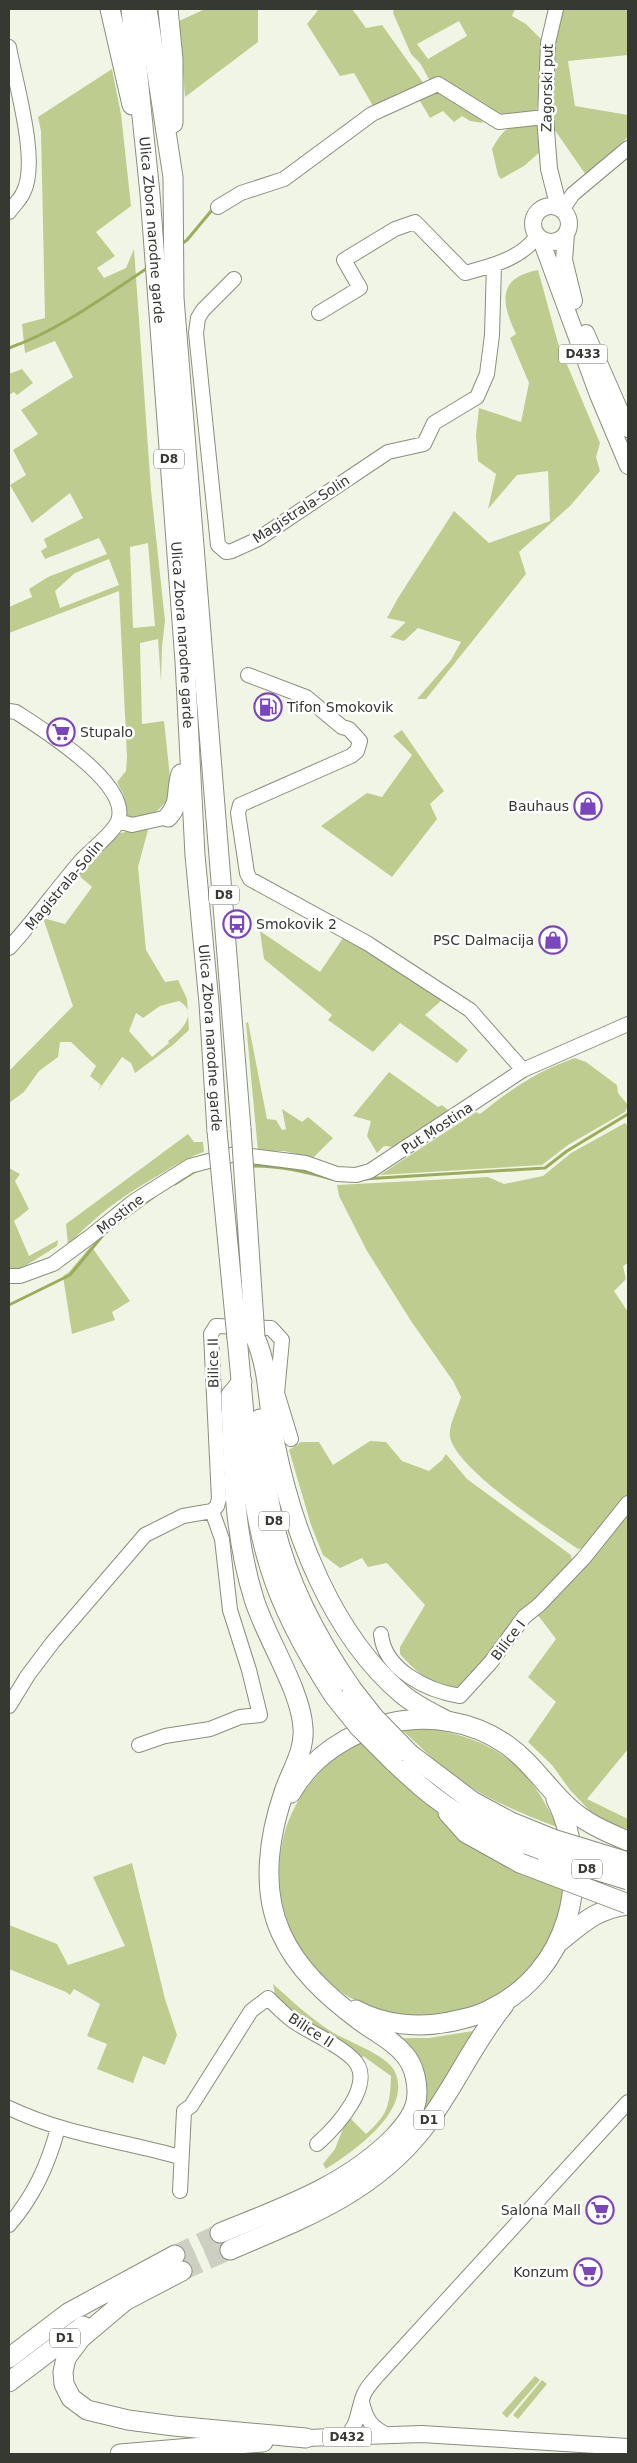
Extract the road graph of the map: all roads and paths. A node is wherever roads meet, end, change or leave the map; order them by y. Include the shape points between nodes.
1 (110, 9) edge
2 (131, 9) edge
3 (147, 9) edge
4 (168, 9) edge
5 (556, 9) edge
6 (9, 47) edge
7 (545, 116) junction
8 (628, 148) edge
9 (549, 169) junction
10 (173, 177) junction
11 (150, 194) junction
12 (218, 207) dead end
13 (560, 209) junction
14 (9, 212) edge
15 (533, 219) junction
16 (566, 234) junction
17 (539, 238) junction
18 (494, 265) junction
19 (234, 279) dead end
20 (166, 300) junction
21 (319, 312) dead end
22 (628, 429) edge
23 (628, 466) edge
24 (248, 676) dead end
25 (9, 711) edge
26 (188, 749) junction
27 (168, 817) joint
28 (118, 821) junction
29 (9, 948) edge
30 (628, 1024) edge
31 (523, 1070) junction
32 (234, 1154) joint
33 (9, 1276) edge
34 (246, 1337) junction
35 (242, 1382) junction
36 (291, 1439) dead end
37 (628, 1503) edge
38 (212, 1511) junction
39 (231, 1538) junction
40 (381, 1634) dead end
41 (9, 1706) edge
42 (448, 1721) junction
43 (138, 1745) dead end
44 (551, 1789) junction
45 (434, 1797) junction
46 (276, 1826) junction
47 (628, 1841) edge
48 (550, 1847) junction
49 (628, 1862) edge
50 (628, 1880) edge
51 (628, 1905) edge
52 (556, 1945) junction
53 (331, 1996) junction
54 (510, 1997) junction
55 (628, 2102) edge
56 (9, 2108) edge
57 (58, 2128) junction
58 (317, 2144) dead end
59 (180, 2157) junction
60 (180, 2191) dead end
61 (9, 2225) edge
62 (220, 2233) tunnel mouth
63 (230, 2250) tunnel mouth
64 (126, 2300) junction
65 (9, 2358) edge
66 (9, 2382) edge
67 (361, 2401) junction
68 (388, 2435) junction
69 (346, 2437) junction
70 (306, 2438) junction
71 (580, 2443) junction
72 (628, 2448) edge
73 (120, 2454) edge
74 (599, 2454) edge

1 - 11 highway
2 - 11 highway, Ulica Zbora narodne garde / D8
3 - 10 highway, Ulica Zbora narodne garde / D8
4 - 10 highway via 174,83
5 - 7 street, Zagorski put via 548,43
6 - 14 street via 26,134 29,170 24,192
7 - 9 main road, Zagorski put / D433
7 - 12 street via 499,122 438,84 372,114 284,179 241,193
8 - 13 street
9 - 13 main road, Zagorski put / D433
9 - 15 main road, Zagorski put / D433
10 - 20 highway, Ulica Zbora narodne garde / D8
11 - 20 highway, Ulica Zbora narodne garde / D8
13 - 15 main road via 553,206 541,209
13 - 16 main road, D433 via 568,218
15 - 17 main road, D433 via 532,225
16 - 17 main road via 557,241
16 - 22 main road, D433 via 564,260 580,321
17 - 18 street via 524,250
17 - 23 main road, D433
18 - 19 street, Magistrala-Solin via 487,374 477,397 434,423 424,444 388,452 258,540 226,552 218,545 196,333 203,310
18 - 21 street via 465,273 415,222 395,229 344,260 360,288
20 - 26 highway, Ulica Zbora narodne garde / D8
20 - 34 highway, Ulica Zbora narodne garde / D8, bridge via 241,1129
24 - 31 street via 306,697 360,741 357,751 351,756 242,803 238,813 250,880 367,943 470,1010
25 - 28 street via 16,712 64,744 107,784 118,802
26 - 27 highway via 175,809
26 - 34 highway, Ulica Zbora narodne garde / D8, bridge via 217,1131
27 - 28 street via 132,825
28 - 29 street, Magistrala-Solin via 85,855
30 - 31 street, Put Mostina
31 - 32 street, Put Mostina via 370,1171 356,1175 338,1174 306,1163
32 - 33 street, Mostine via 190,1166 133,1202 53,1264 20,1276
34 - 35 highway, Ulica Zbora narodne garde / D8
34 - 42 highway via 266,1367 276,1448 294,1518 329,1598 370,1662 404,1695
34 - 48 highway, Ulica Zbora narodne garde / D8, bridge via 269,1502 301,1602 322,1642 352,1689 410,1754 472,1801
35 - 39 highway via 231,1395 234,1488
35 - 45 highway, Ulica Zbora narodne garde / D8, bridge via 259,1530 270,1569 303,1648 359,1727
36 - 38 street, Bilice II via 277,1393 282,1340 271,1328 216,1326 211,1334 219,1499
37 - 40 street, Bilice I via 583,1559 524,1617 491,1662 460,1696 445,1694 411,1677 382,1648
38 - 39 street
38 - 41 street via 183,1516 145,1535 52,1642
39 - 43 street via 230,1610 260,1715 240,1717 210,1729 165,1736
39 - 46 highway via 299,1706 303,1729 302,1748 283,1794
42 - 44 highway, D1 via 478,1729 506,1744 531,1764
42 - 46 highway, D1 via 426,1719 389,1723 362,1731 342,1742 324,1754 304,1775 284,1806
44 - 47 highway via 581,1817
44 - 52 highway, D1 via 565,1818 573,1850 575,1882 569,1914
45 - 48 highway, Ulica Zbora narodne garde / D8 via 502,1838
45 - 51 highway, bridge via 466,1833 520,1863
46 - 53 highway, D1 via 269,1861 269,1889 280,1930 301,1967
48 - 49 highway, Ulica Zbora narodne garde / D8, bridge
48 - 50 highway, Ulica Zbora narodne garde / D8, bridge
51 - 52 highway via 589,1917
52 - 54 highway, D1 via 542,1967
53 - 54 highway via 362,2014 397,2024 434,2025 472,2017
53 - 62 highway, D1 via 404,2054 413,2067 416,2102 409,2118 382,2149 342,2179
54 - 63 highway, D1 via 473,2048 434,2114 395,2160 337,2203
55 - 67 street via 378,2375
56 - 57 street
57 - 59 street
57 - 61 street via 41,2179 24,2208
58 - 59 street, Bilice II via 336,2126 354,2098 361,2077 359,2068 351,2057 294,2021 268,1998 251,2011 191,2106 184,2111
59 - 60 street, Bilice II
64 - 65 highway, D1 via 178,2263 68,2313
64 - 66 highway, D1 via 76,2330
64 - 70 highway via 81,2338 66,2358 64,2384 71,2398 87,2410 128,2420
67 - 68 street via 369,2422 376,2430
67 - 69 street via 356,2424
68 - 69 main road, D432
68 - 71 main road, D432
69 - 70 main road, D432
70 - 73 highway
71 - 72 main road, D432
71 - 74 main road

